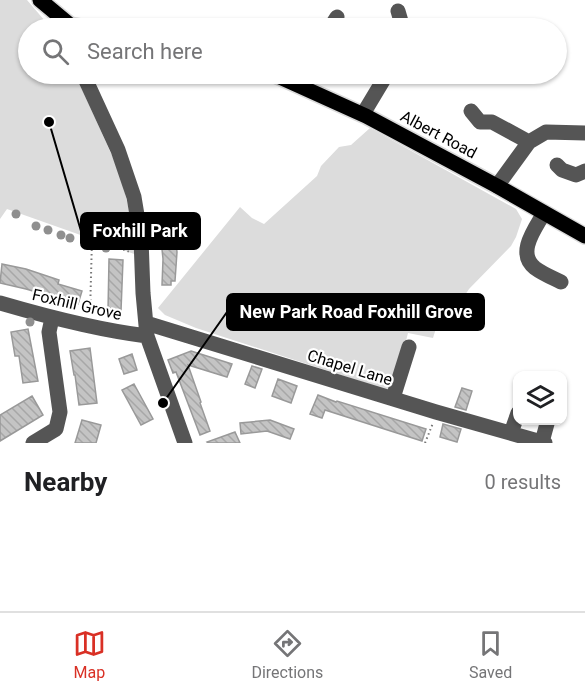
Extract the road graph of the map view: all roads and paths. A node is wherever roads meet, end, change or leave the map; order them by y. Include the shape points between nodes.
1 (40, 0) edge
2 (398, 11) dead end
3 (59, 18) edge
4 (400, 18) edge
5 (88, 84) edge
6 (307, 84) edge
7 (381, 84) edge
8 (471, 111) dead end
9 (363, 114) junction
10 (585, 133) edge
11 (529, 142) junction
12 (557, 165) dead end
13 (585, 171) edge
14 (497, 186) junction
15 (544, 213) junction
16 (585, 236) edge
17 (142, 256) junction
18 (561, 282) dead end
19 (0, 303) edge
20 (52, 318) junction
21 (89, 326) junction
22 (146, 329) junction
23 (409, 347) dead end
24 (393, 398) junction
25 (436, 412) junction
26 (514, 425) edge
27 (547, 425) edge
28 (511, 433) junction
29 (543, 442) edge
30 (33, 443) edge
31 (185, 443) edge
32 (425, 443) edge

1 - 3 main road
2 - 4 street
5 - 17 street via 128,176
6 - 9 main road, Albert Road
7 - 9 street
8 - 11 street via 480,122 492,122
9 - 14 main road, Albert Road
10 - 11 street via 546,132
11 - 14 street
12 - 13 street via 576,176
14 - 15 main road, Albert Road
15 - 16 main road, Albert Road
15 - 18 street via 526,256 534,268
17 - 21 path via 92,239
17 - 22 street
19 - 20 street, Foxhill Grove
20 - 21 street, Foxhill Grove
20 - 30 street via 49,332 60,412 56,429
21 - 22 street, Foxhill Grove via 118,333
22 - 24 street, Chapel Lane
22 - 31 street
23 - 24 street
24 - 25 street, Chapel Lane
25 - 28 street, Chapel Lane
25 - 32 path
26 - 28 street
27 - 29 street
28 - 29 street, Chapel Lane

